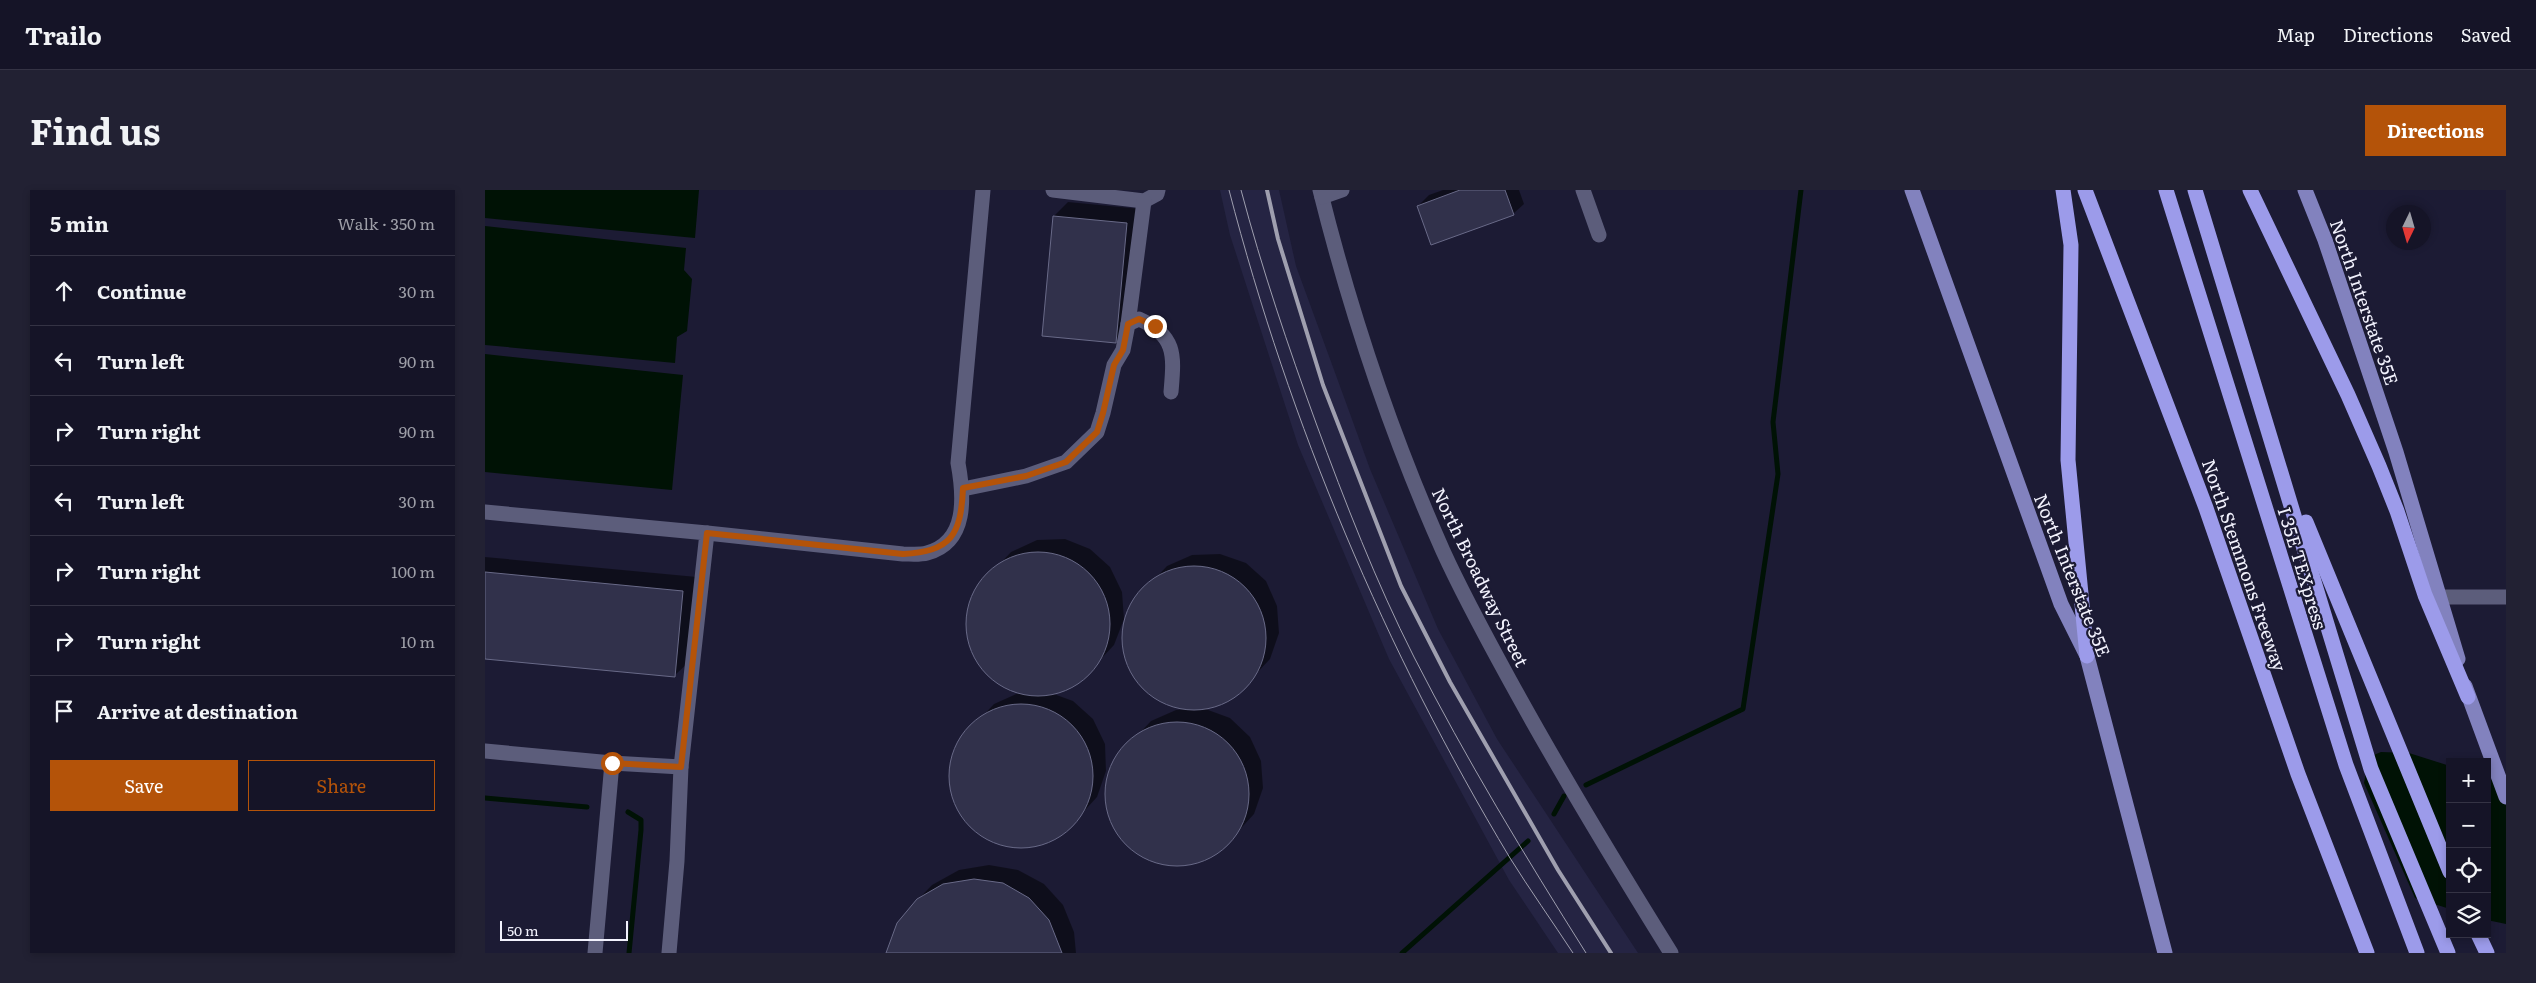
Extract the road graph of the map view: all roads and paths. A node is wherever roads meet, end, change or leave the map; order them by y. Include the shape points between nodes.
1 (983, 190) edge
2 (1053, 190) edge
3 (1158, 190) edge
4 (1342, 190) edge
5 (1583, 190) edge
6 (1911, 190) edge
7 (2063, 190) edge
8 (2085, 190) edge
9 (2166, 190) edge
10 (2195, 190) edge
11 (2250, 190) edge
12 (2305, 190) edge
13 (1321, 194) edge
14 (1143, 201) junction
15 (1599, 234) dead end
16 (1128, 324) junction
17 (1171, 392) dead end
18 (2278, 457) junction
19 (963, 488) junction
20 (485, 512) edge
21 (707, 533) junction
22 (2440, 597) junction
23 (2506, 597) edge
24 (2087, 656) junction
25 (2468, 697) junction
26 (485, 751) edge
27 (612, 763) junction
28 (681, 767) junction
29 (2506, 797) edge
30 (2446, 862) edge
31 (2480, 938) edge
32 (595, 953) edge
33 (669, 953) edge
34 (1671, 953) edge
35 (2165, 953) edge
36 (2367, 953) edge
37 (2417, 953) edge
38 (2448, 953) edge
39 (2487, 953) edge

1 - 19 street via 958,463
2 - 14 street
3 - 14 street via 1157,194
4 - 13 street
5 - 15 street
6 - 24 main road, North Interstate 35E via 2061,604
7 - 24 highway via 2071,246 2068,460
8 - 36 highway, North Stemmons Freeway via 2206,508 2298,774
9 - 37 highway, I 35E TEXpress via 2345,765
10 - 18 highway
11 - 25 highway via 2379,466 2425,595
12 - 22 main road, North Interstate 35E via 2396,452
13 - 34 street, North Broadway Street via 1345,288 1395,437 1444,552 1540,736
14 - 16 street
16 - 17 street via 1139,319 1155,326 1168,340 1174,358
16 - 19 street via 1097,432 1066,462 1026,476
18 - 30 highway
18 - 38 highway via 2371,769
19 - 21 street via 962,514 954,533 942,547 925,553 903,554
20 - 21 street
21 - 28 street
22 - 23 street
22 - 25 main road, North Interstate 35E
24 - 35 main road, North Interstate 35E
25 - 29 main road, North Interstate 35E
26 - 27 street
27 - 28 street
27 - 32 street
28 - 33 street
31 - 39 highway

